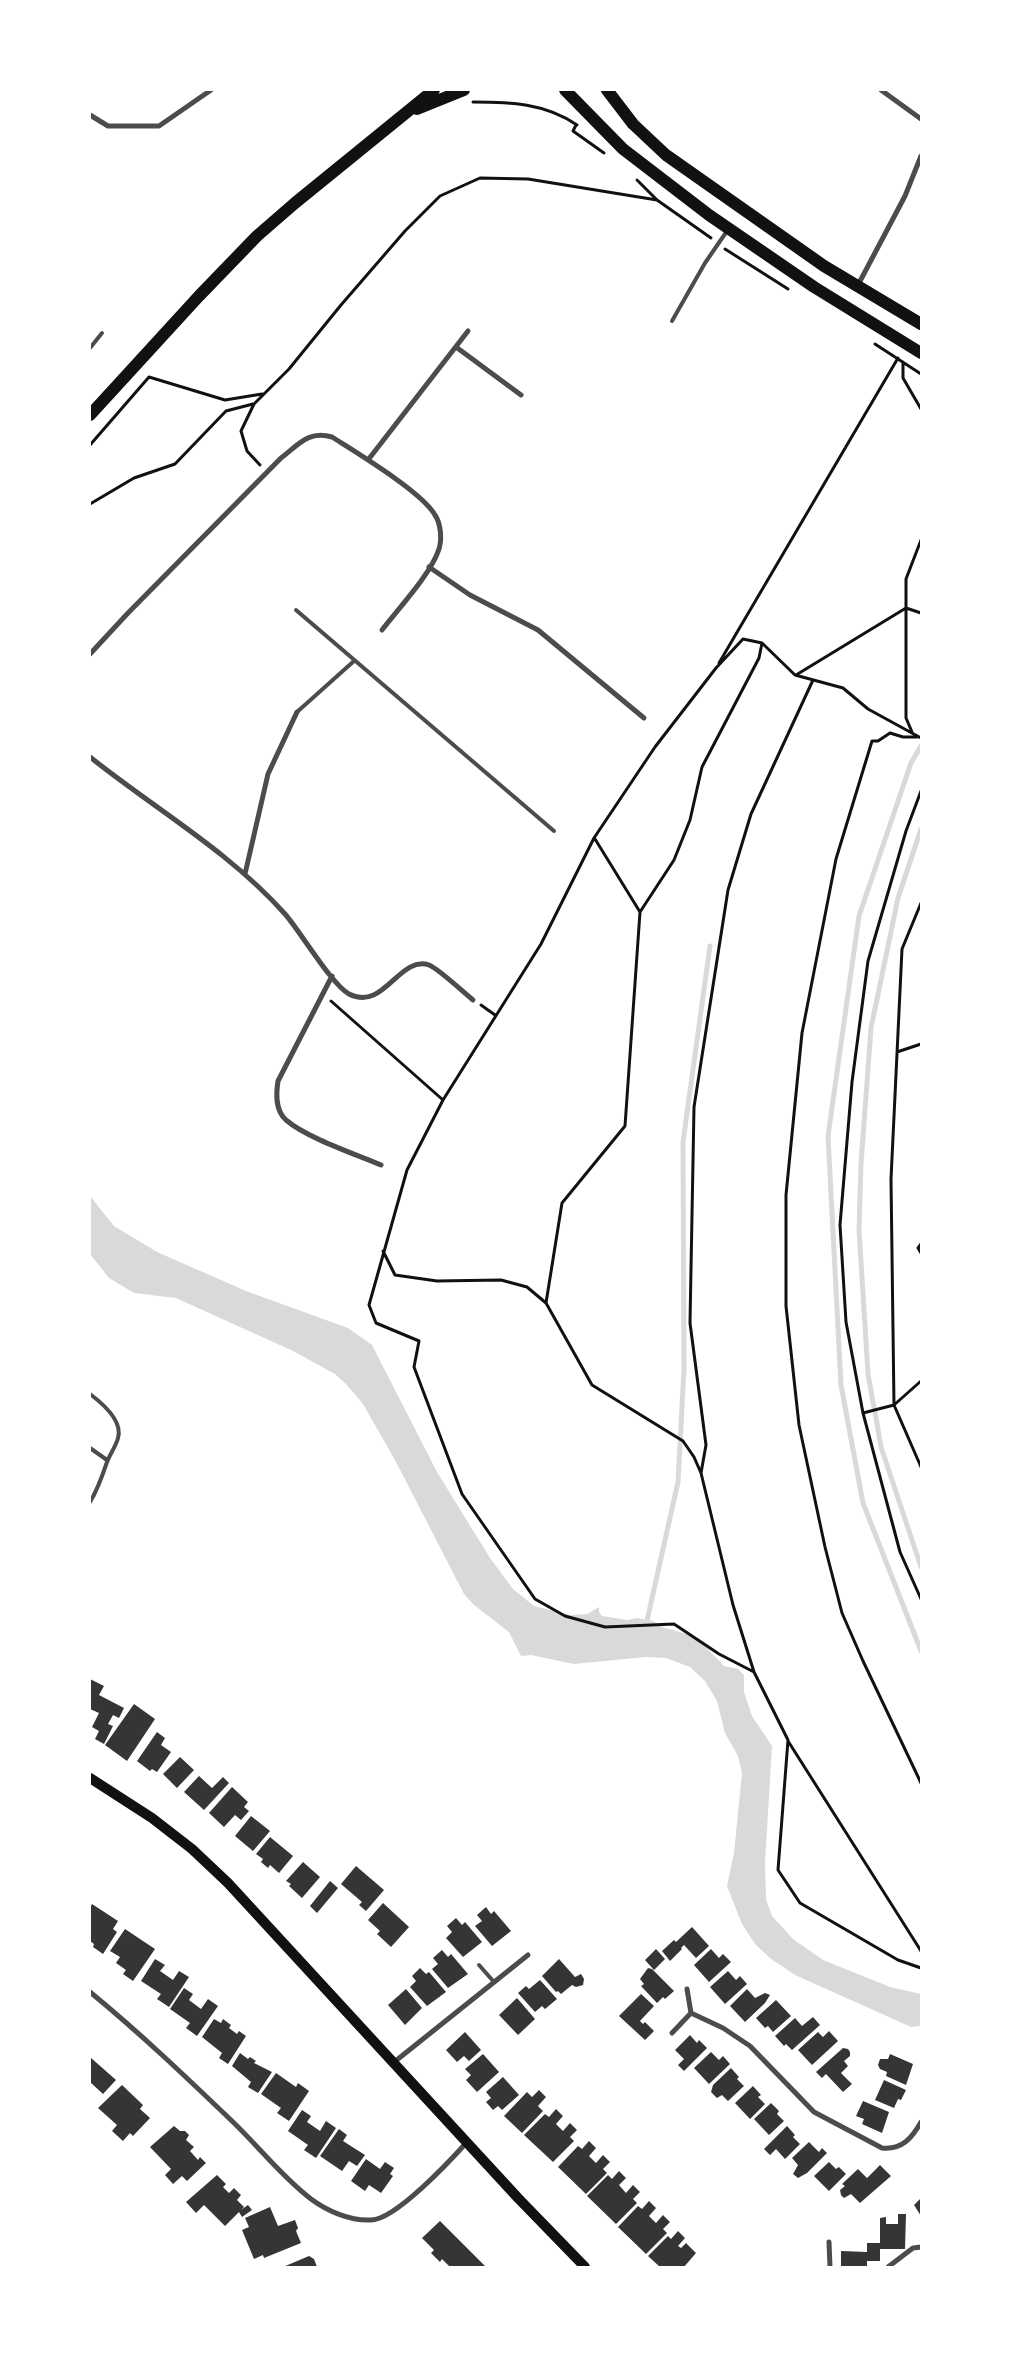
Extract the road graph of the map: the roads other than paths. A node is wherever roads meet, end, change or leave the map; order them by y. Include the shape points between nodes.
1 (211, 90) edge
2 (434, 90) edge
3 (464, 90) edge
4 (565, 90) edge
5 (607, 90) edge
6 (881, 90) edge
7 (90, 115) edge
8 (406, 115) junction
9 (921, 119) edge
10 (920, 160) edge
11 (728, 229) junction
12 (858, 285) junction
13 (672, 321) dead end
14 (921, 324) edge
15 (468, 331) dead end
16 (102, 333) dead end
17 (456, 347) junction
18 (90, 348) edge
19 (921, 353) edge
20 (521, 395) dead end
21 (90, 415) edge
22 (368, 460) junction
23 (429, 567) junction
24 (296, 610) dead end
25 (382, 630) dead end
26 (90, 654) edge
27 (354, 661) junction
28 (297, 712) joint
29 (644, 718) dead end
30 (90, 757) edge
31 (554, 831) dead end
32 (245, 874) junction
33 (332, 976) junction
34 (473, 1000) dead end
35 (381, 1165) dead end
36 (90, 1394) edge
37 (90, 1448) edge
38 (108, 1460) junction
39 (90, 1502) edge
40 (90, 1778) edge
41 (528, 1955) dead end
42 (479, 1965) dead end
43 (494, 1982) junction
44 (687, 1989) dead end
45 (90, 1992) edge
46 (692, 2013) junction
47 (672, 2033) dead end
48 (393, 2063) junction
49 (921, 2122) edge
50 (467, 2142) junction
51 (829, 2242) dead end
52 (921, 2247) edge
53 (894, 2265) edge
54 (585, 2267) edge
55 (830, 2267) edge
56 (888, 2267) edge

1 - 7 street via 159,126 108,126
2 - 8 main road
3 - 8 main road
4 - 11 main road via 623,149
5 - 12 main road via 633,124 666,155 824,266
6 - 9 street
8 - 21 main road via 258,236
10 - 12 street via 905,196
11 - 13 lane
11 - 19 main road
12 - 14 main road
15 - 17 street
16 - 18 lane
17 - 20 street
17 - 22 street
22 - 23 street via 422,500 436,516 440,531 439,549
22 - 26 street via 332,437 320,434 307,438 268,472
23 - 25 street
23 - 29 street via 470,595 538,630
24 - 27 lane
27 - 28 lane
27 - 31 lane
28 - 32 street via 268,774
30 - 32 street
32 - 33 street via 286,915
33 - 34 street via 348,994 366,998 383,990 404,971 418,963 424,964
33 - 35 street via 278,1081 275,1098 285,1120
36 - 38 lane via 107,1409 119,1428
37 - 38 lane
38 - 39 lane via 99,1488
40 - 48 main road via 152,1818 192,1849 228,1883
41 - 43 street
42 - 43 lane
43 - 48 street
44 - 46 street
45 - 50 street via 149,2041 288,2180 326,2209 372,2220 380,2217 396,2209 442,2170
46 - 47 street
46 - 49 street via 750,2046 814,2112 882,2148 893,2149 903,2145
48 - 50 main road
50 - 54 main road
51 - 55 street
52 - 53 street via 913,2248
53 - 56 street

